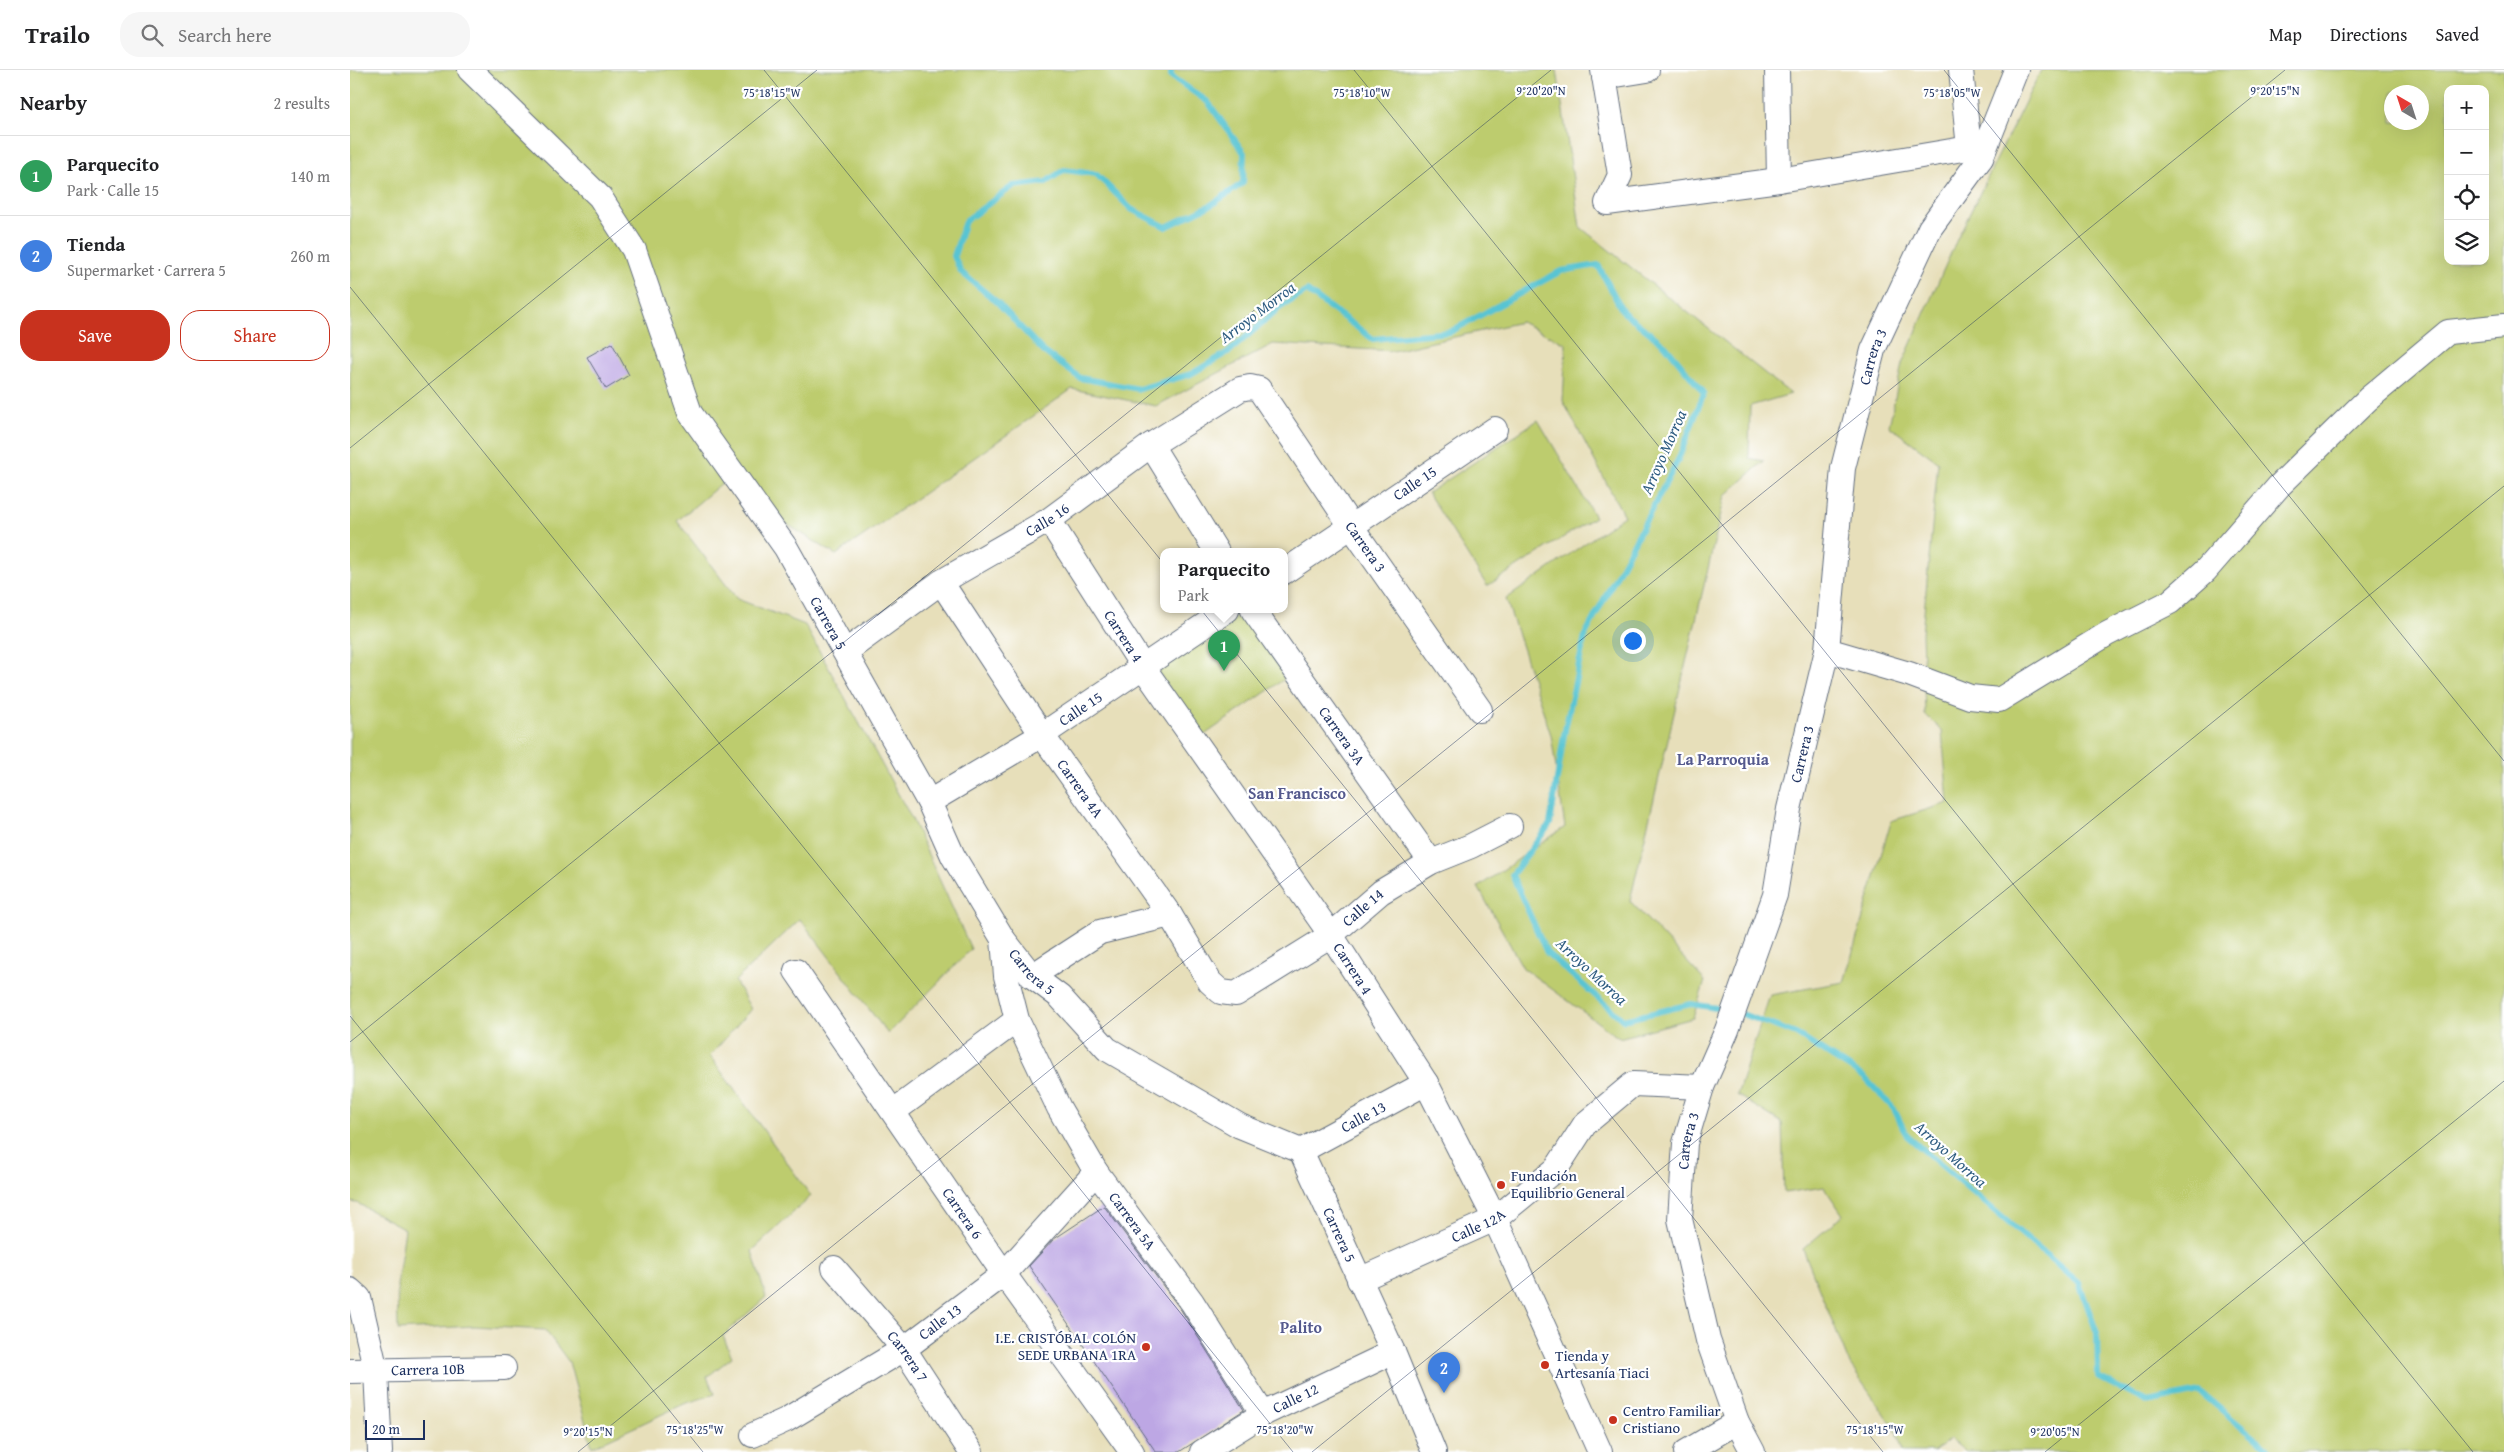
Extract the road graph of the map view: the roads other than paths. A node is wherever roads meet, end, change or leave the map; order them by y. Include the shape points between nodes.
1 (470, 70) edge
2 (1647, 70) edge
3 (1777, 70) edge
4 (1961, 70) edge
5 (2016, 70) edge
6 (1604, 73) edge
7 (1975, 153) junction
8 (1779, 180) junction
9 (2504, 326) edge
10 (1250, 387) joint
11 (1494, 429) dead end
12 (1151, 445) junction
13 (1049, 520) junction
14 (1351, 526) junction
15 (1215, 548) edge
16 (1288, 569) edge
17 (941, 582) junction
18 (1223, 613) edge
19 (1255, 613) edge
20 (1827, 650) junction
21 (845, 652) junction
22 (1143, 667) junction
23 (1480, 710) dead end
24 (1042, 735) junction
25 (929, 802) junction
26 (1510, 826) dead end
27 (1430, 862) junction
28 (1170, 915) junction
29 (1331, 935) junction
30 (1003, 939) junction
31 (796, 971) dead end
32 (1032, 976) junction
33 (1221, 992) joint
34 (1017, 1020) junction
35 (1426, 1083) junction
36 (1702, 1087) junction
37 (894, 1110) junction
38 (1302, 1151) junction
39 (1096, 1172) junction
40 (1495, 1219) junction
41 (834, 1268) dead end
42 (1004, 1274) junction
43 (1359, 1280) junction
44 (350, 1290) edge
45 (904, 1349) junction
46 (1393, 1352) junction
47 (504, 1368) dead end
48 (350, 1371) edge
49 (376, 1372) junction
50 (1263, 1414) junction
51 (1737, 1422) junction
52 (752, 1436) dead end
53 (380, 1452) edge
54 (971, 1452) edge
55 (1132, 1452) edge
56 (1202, 1452) edge
57 (1434, 1452) edge
58 (1600, 1452) edge
59 (1686, 1452) edge
60 (1753, 1452) edge

1 - 21 street, Carrera 5 via 600,197 610,212 634,250 690,413 786,548
2 - 6 street
3 - 8 street
4 - 7 street
5 - 7 street, Carrera 3
6 - 8 street via 1620,175 1607,202
7 - 8 street
7 - 20 street, Carrera 3 via 1930,228 1873,350 1843,468
9 - 20 street via 2448,332 2368,399 2300,466 2205,570 2170,602 2107,634 1999,700 1970,697 1909,674
10 - 12 street, Calle 16 via 1240,389
10 - 14 street, Carrera 3 via 1259,389
11 - 14 street, Calle 15
12 - 13 street, Calle 16
12 - 15 street
13 - 17 street, Calle 16
13 - 22 street, Carrera 4
14 - 16 street, Calle 15
14 - 23 street, Carrera 3
17 - 21 street, Calle 16
17 - 24 street, Carrera 4A
18 - 22 street, Calle 15
19 - 27 street, Carrera 3A
20 - 36 street, Carrera 3 via 1789,809 1775,895 1727,1030
21 - 25 street, Carrera 5
22 - 24 street, Calle 15
22 - 29 street, Carrera 4
24 - 25 street, Calle 15
24 - 28 street, Carrera 4A
25 - 30 street, Carrera 5 via 954,856
26 - 27 street, Calle 14
27 - 29 street, Calle 14 via 1381,892
28 - 32 street via 1100,932
28 - 33 street, Carrera 4A via 1210,982
29 - 33 street, Calle 14 via 1236,994
29 - 35 street, Carrera 4
30 - 32 street, Carrera 5
30 - 34 street, Carrera 5A via 1006,976
31 - 37 street, Carrera 6
32 - 38 street, Carrera 5 via 1060,997 1107,1050 1240,1126
34 - 37 street
34 - 39 street, Carrera 5A via 1059,1108
35 - 38 street, Calle 13
35 - 40 street, Carrera 4
36 - 40 street, Calle 12A via 1632,1084 1585,1124 1556,1169
36 - 51 street, Carrera 3 via 1685,1143 1680,1219 1708,1340
37 - 42 street, Carrera 6
38 - 43 street, Carrera 5
39 - 42 street, Calle 13
39 - 50 street, Carrera 5A via 1192,1302
40 - 43 street, Calle 12A
40 - 58 street, Carrera 4
41 - 45 street, Carrera 7
42 - 45 street, Calle 13
42 - 55 street, Carrera 6
43 - 46 street, Carrera 5
44 - 49 street via 359,1298
45 - 52 street, Calle 13 via 786,1420
45 - 54 street, Carrera 7
46 - 50 street, Calle 12
46 - 57 street, Carrera 5
47 - 49 street, Carrera 10B
48 - 49 street, Carrera 10B
49 - 53 street
50 - 56 street, Calle 12
51 - 59 street
51 - 60 street, Carrera 3

